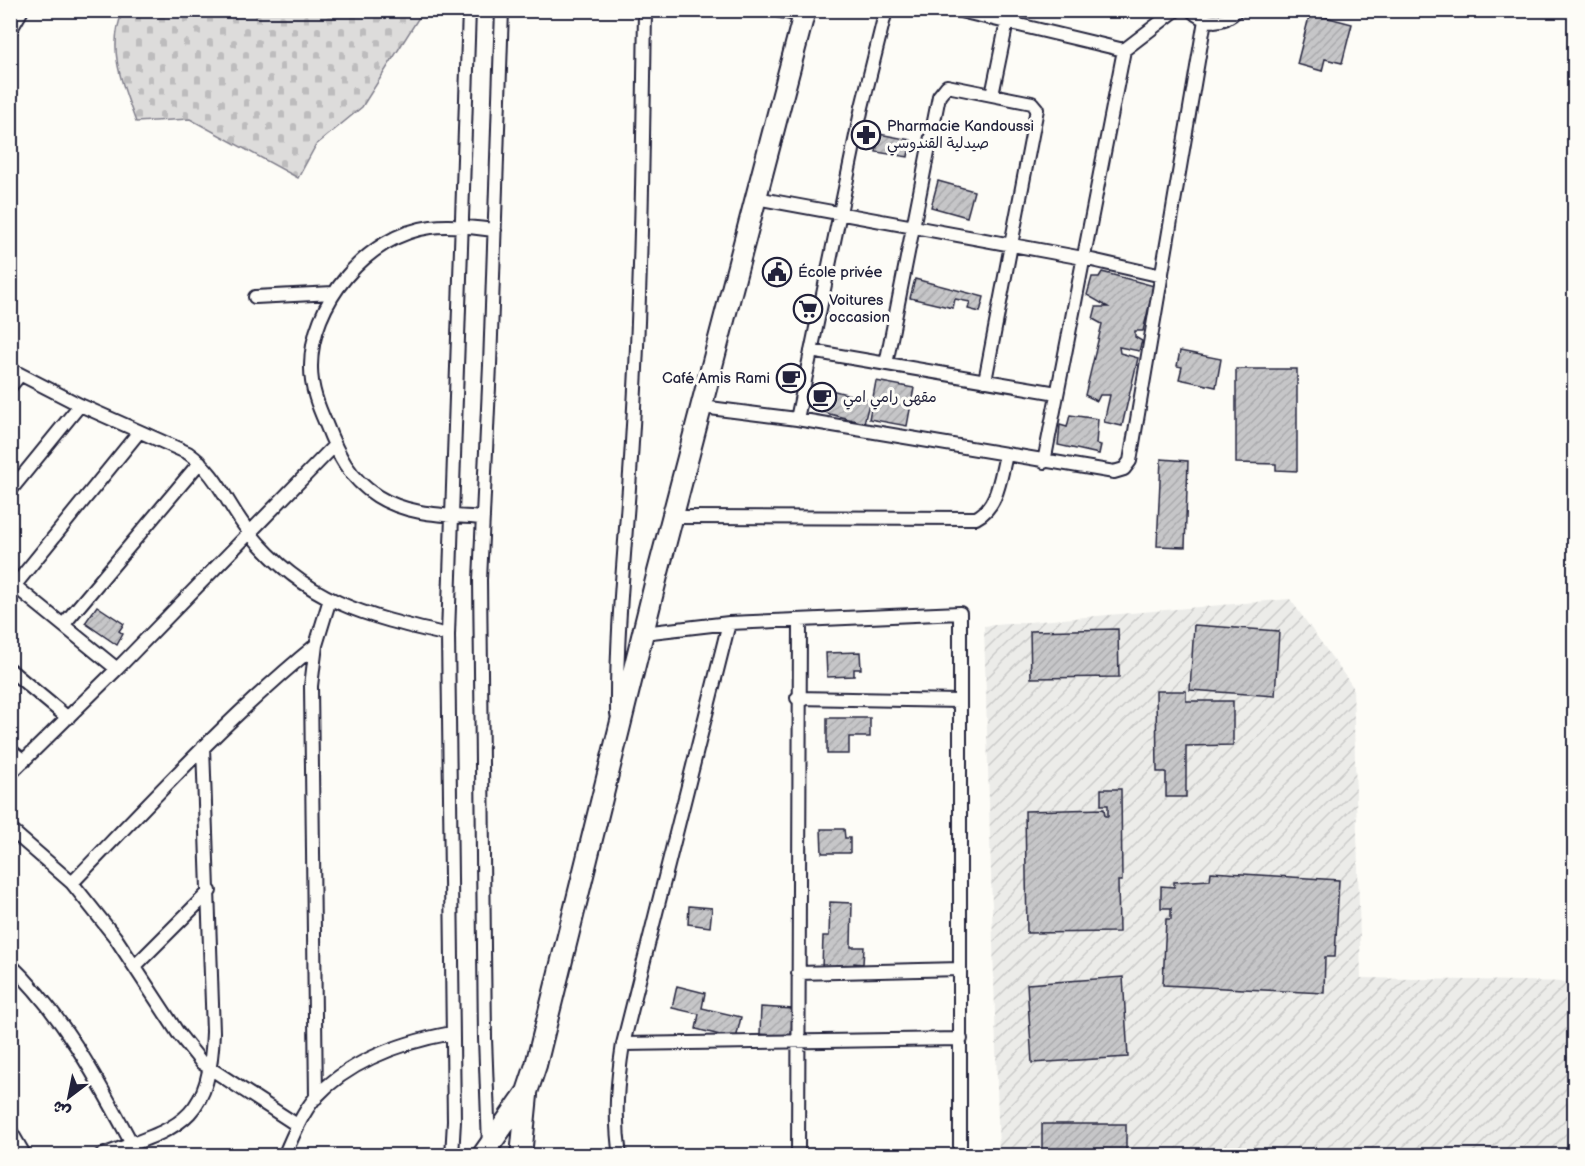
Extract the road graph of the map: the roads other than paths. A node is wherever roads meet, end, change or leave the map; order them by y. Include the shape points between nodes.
1 (22, 10) edge
2 (469, 10) edge
3 (502, 10) edge
4 (645, 10) edge
5 (776, 10) edge
6 (886, 10) edge
7 (956, 10) edge
8 (1176, 10) edge
9 (1191, 10) edge
10 (1237, 10) edge
11 (804, 14) edge
12 (1205, 20) junction
13 (1007, 22) junction
14 (10, 31) edge
15 (1124, 50) junction
16 (992, 95) junction
17 (756, 198) junction
18 (840, 213) junction
19 (462, 227) junction
20 (914, 227) junction
21 (495, 230) junction
22 (1010, 244) junction
23 (1083, 258) junction
24 (1162, 276) junction
25 (333, 293) junction
26 (255, 297) dead end
27 (811, 351) junction
28 (886, 364) junction
29 (15, 372) edge
30 (985, 381) junction
31 (10, 387) edge
32 (1057, 393) junction
33 (80, 405) junction
34 (702, 407) junction
35 (797, 419) junction
36 (139, 432) junction
37 (334, 446) junction
38 (1006, 455) junction
39 (200, 462) junction
40 (1044, 462) junction
41 (10, 491) edge
42 (451, 515) junction
43 (483, 518) junction
44 (673, 518) junction
45 (250, 533) junction
46 (13, 584) edge
47 (330, 600) junction
48 (800, 620) junction
49 (729, 623) junction
50 (64, 624) junction
51 (643, 633) junction
52 (448, 635) junction
53 (316, 645) junction
54 (117, 669) junction
55 (10, 670) edge
56 (797, 698) junction
57 (960, 701) junction
58 (68, 718) junction
59 (618, 737) junction
60 (203, 747) junction
61 (10, 750) edge
62 (24, 761) junction
63 (10, 774) edge
64 (10, 829) edge
65 (72, 883) junction
66 (210, 891) junction
67 (10, 964) edge
68 (135, 966) junction
69 (960, 969) junction
70 (798, 973) junction
71 (452, 1033) junction
72 (960, 1039) junction
73 (798, 1042) junction
74 (623, 1044) junction
75 (210, 1070) junction
76 (527, 1092) junction
77 (316, 1098) junction
78 (297, 1125) junction
79 (10, 1130) edge
80 (132, 1144) junction
81 (486, 1151) edge
82 (25, 1155) edge
83 (100, 1155) edge
84 (285, 1155) edge
85 (452, 1155) edge
86 (521, 1155) edge
87 (620, 1155) edge
88 (798, 1155) edge
89 (960, 1155) edge

1 - 14 street
2 - 19 street
3 - 21 street
4 - 59 street via 633,440 617,674
5 - 11 street
6 - 18 street
7 - 13 street
8 - 15 street
9 - 12 street
10 - 12 street via 1224,20
11 - 17 main road
12 - 24 street
13 - 15 street
13 - 16 street
15 - 23 street
16 - 20 street via 947,86 941,92
16 - 22 street via 1032,104 1036,109
17 - 18 street
17 - 34 main road
18 - 20 street
18 - 27 street
19 - 21 street
19 - 25 street via 431,227 392,241 357,264
19 - 42 street
20 - 22 street
20 - 28 street
21 - 43 street
22 - 23 street
22 - 30 street
23 - 24 street
23 - 32 street
24 - 40 street via 1127,466 1114,472
25 - 26 street
25 - 37 street via 317,334 311,369 317,404
27 - 28 street
27 - 35 street
28 - 30 street
29 - 31 street
29 - 33 street
30 - 32 street
32 - 40 street
33 - 36 street
33 - 41 street
34 - 35 street
34 - 44 main road
35 - 38 street
36 - 39 street
36 - 46 street
37 - 42 street via 352,477 378,497 410,510
37 - 45 street
38 - 40 street
38 - 44 street via 992,506 976,519
39 - 45 street
39 - 50 street
42 - 43 street
42 - 52 street
43 - 81 street via 480,681
44 - 51 main road
45 - 47 street via 295,577
45 - 54 street
46 - 50 street
47 - 52 street via 371,616
47 - 53 street
48 - 49 street
48 - 56 street
48 - 57 street via 960,613
49 - 51 street
49 - 74 street
50 - 54 street
51 - 59 main road
52 - 71 street
53 - 60 street
53 - 77 street via 311,686
54 - 58 street
55 - 58 street
56 - 57 street
56 - 70 street
57 - 69 street
58 - 62 street
59 - 76 main road
60 - 65 street
60 - 66 street
61 - 62 street
62 - 63 street
64 - 65 street
65 - 68 street
66 - 68 street
66 - 75 street
67 - 80 street via 55,1013
68 - 75 street via 190,1050
69 - 70 street
69 - 72 street
70 - 73 street
71 - 77 street via 418,1039 379,1054
71 - 85 street
72 - 73 street
72 - 89 street
73 - 74 street
73 - 88 street
74 - 87 street via 615,1092
75 - 78 street
75 - 80 street via 199,1100 186,1118 167,1131
76 - 81 main road
76 - 86 main road
77 - 78 street
78 - 84 street
79 - 82 street
80 - 83 street

